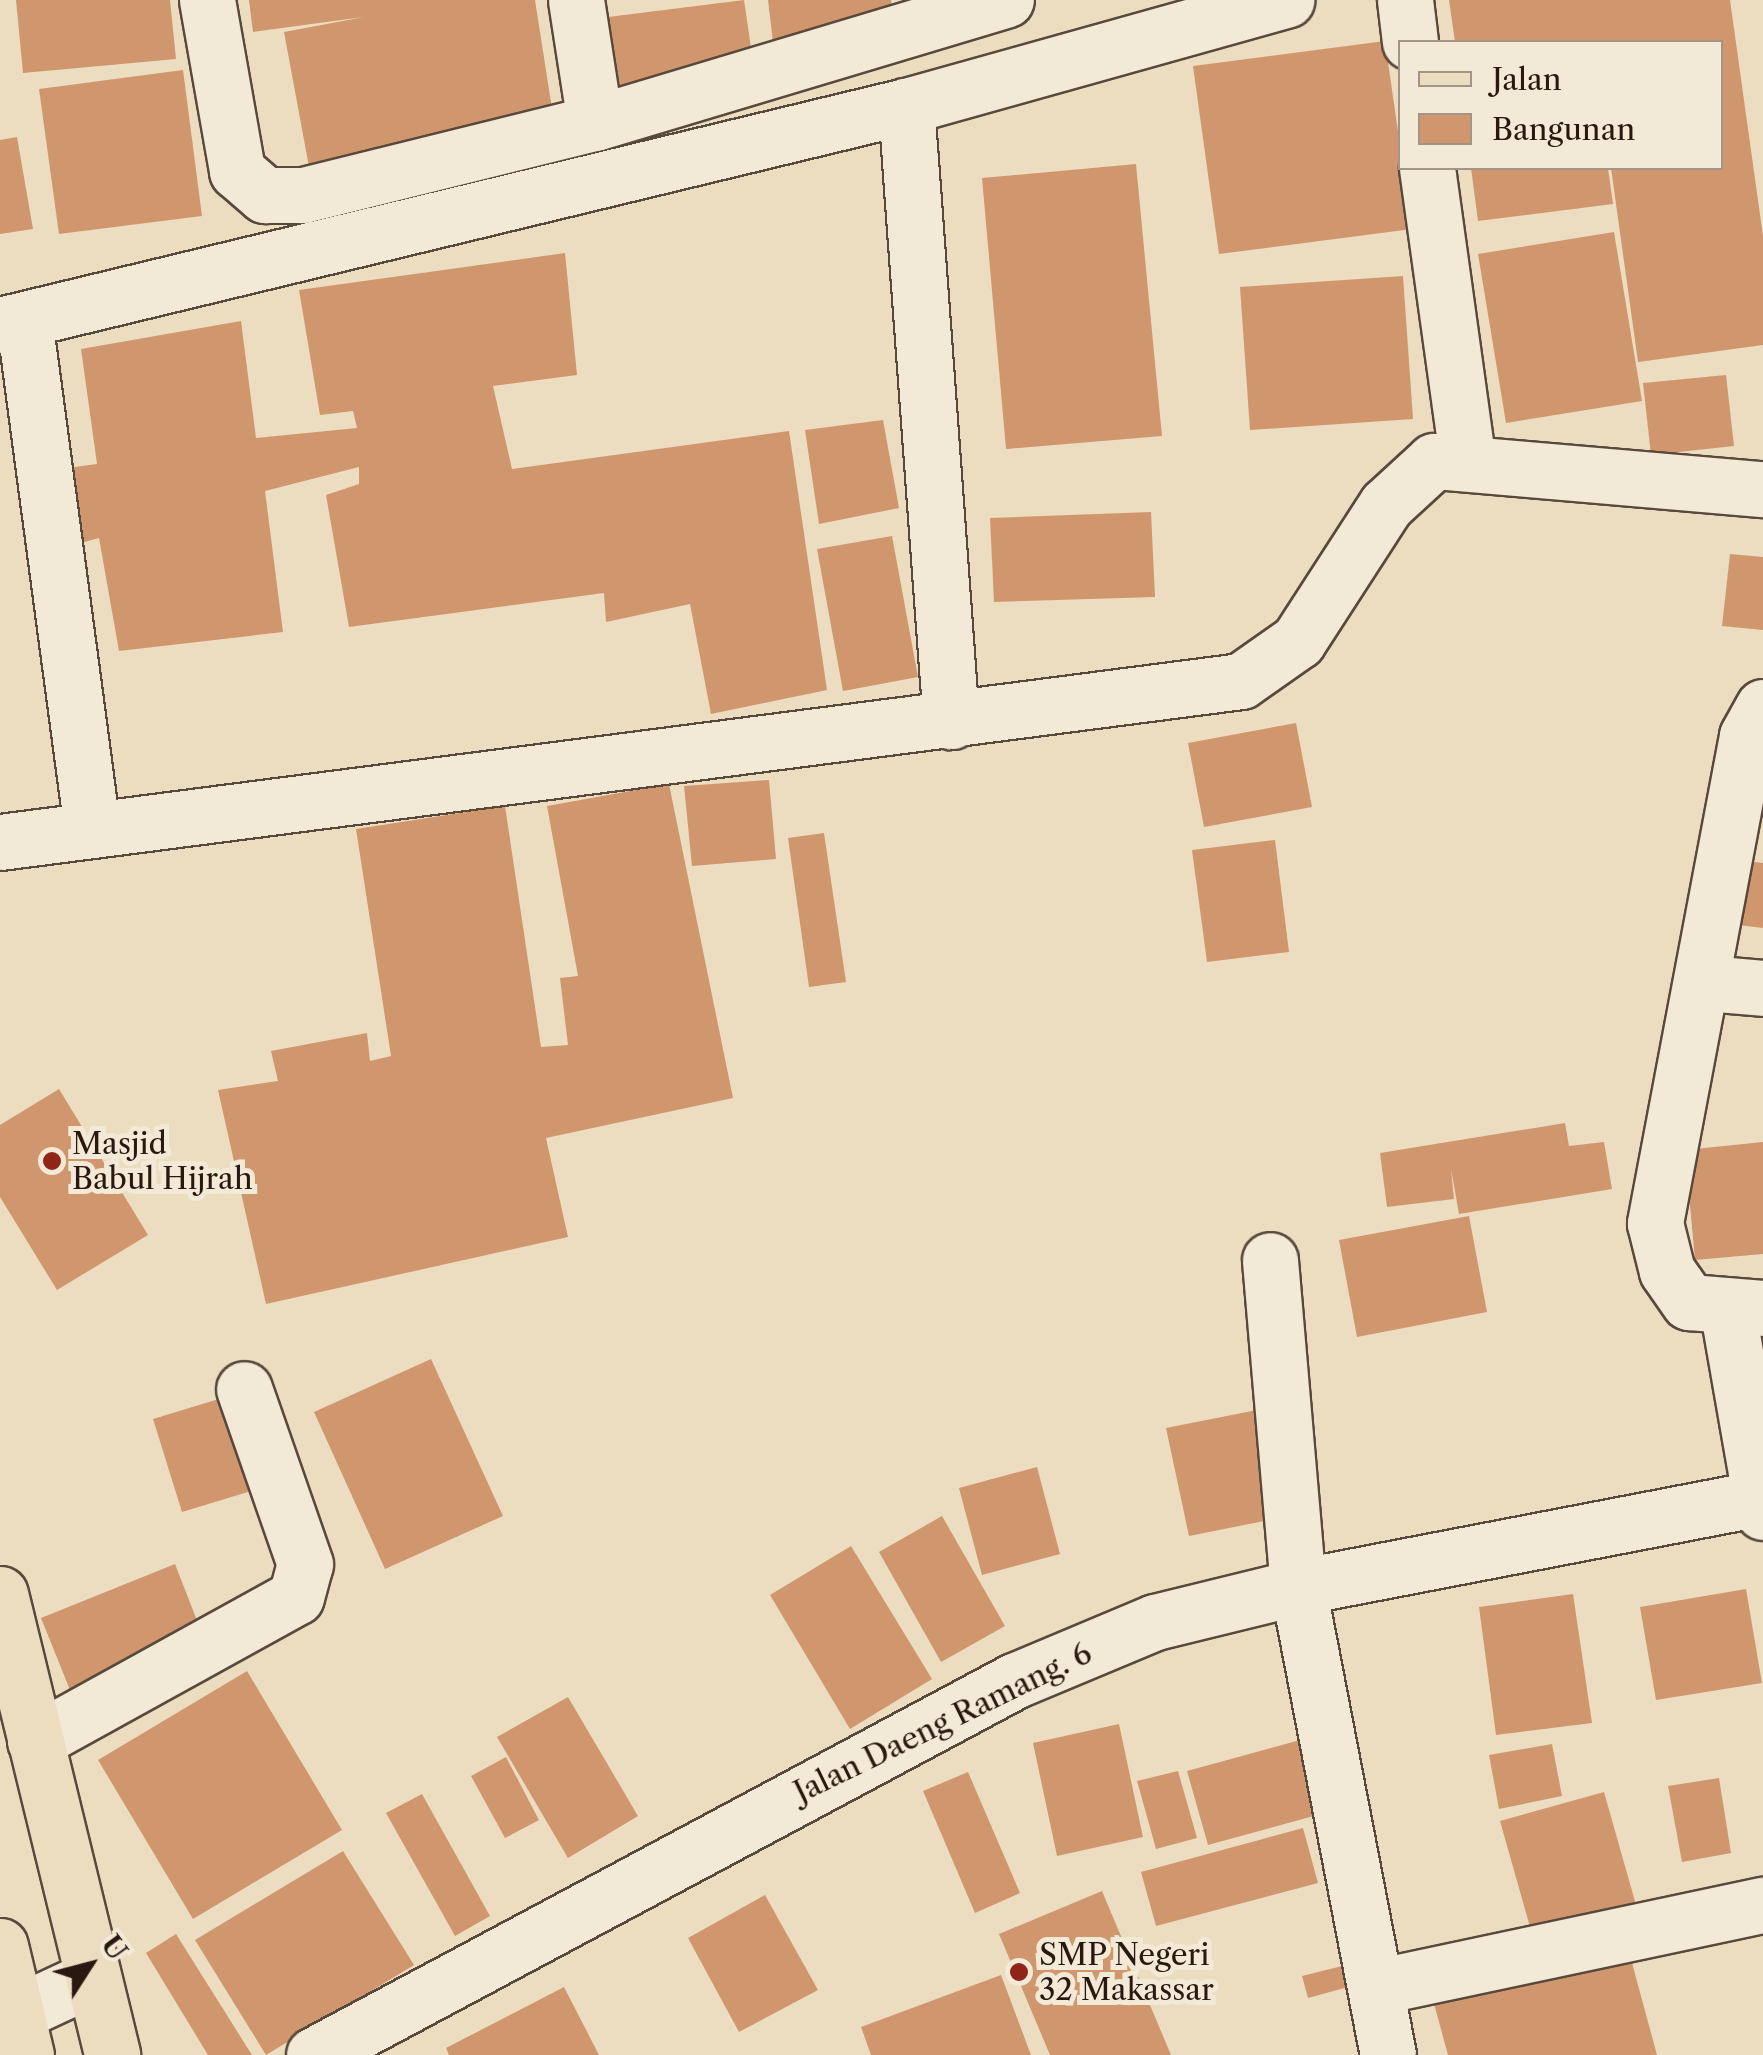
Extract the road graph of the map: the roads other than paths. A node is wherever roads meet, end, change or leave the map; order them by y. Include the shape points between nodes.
1 (207, 0) edge
2 (576, 0) edge
3 (1006, 0) edge
4 (1286, 0) edge
5 (1405, 0) edge
6 (937, 11) edge
7 (1410, 40) edge
8 (906, 106) junction
9 (594, 123) junction
10 (1427, 170) edge
11 (12, 322) edge
12 (1466, 458) junction
13 (1763, 489) edge
14 (1763, 706) edge
15 (951, 721) junction
16 (92, 828) junction
17 (0, 842) edge
18 (1706, 984) junction
19 (1763, 988) edge
20 (1270, 1260) dead end
21 (1746, 1310) edge
22 (244, 1389) dead end
23 (1761, 1505) edge
24 (1298, 1588) junction
25 (0, 1594) edge
26 (35, 1742) junction
27 (1763, 1905) edge
28 (0, 1946) edge
29 (92, 1978) junction
30 (1376, 1987) junction
31 (14, 2029) edge
32 (112, 2055) edge
33 (314, 2055) edge
34 (1388, 2055) edge

1 - 9 street via 237,170 265,195 377,180
2 - 9 street
3 - 6 street
4 - 8 street
5 - 7 street
6 - 9 street
8 - 11 street
8 - 15 street
10 - 12 street
11 - 16 street
12 - 13 street
12 - 15 street via 1418,469 1298,641 1256,673 1166,696
14 - 18 street via 1746,736
15 - 16 street
16 - 17 street
18 - 19 street
18 - 21 street via 1659,1165 1654,1224 1667,1271 1689,1302
20 - 24 street
21 - 23 street
22 - 26 street via 305,1564 296,1597
23 - 24 street, Jalan Daeng Ramang. 6
24 - 30 street
24 - 33 street, Jalan Daeng Ramang. 6 via 1155,1622 1014,1681
25 - 26 main road
26 - 29 main road
27 - 30 street
28 - 31 main road
29 - 31 street
29 - 32 main road
30 - 34 street

